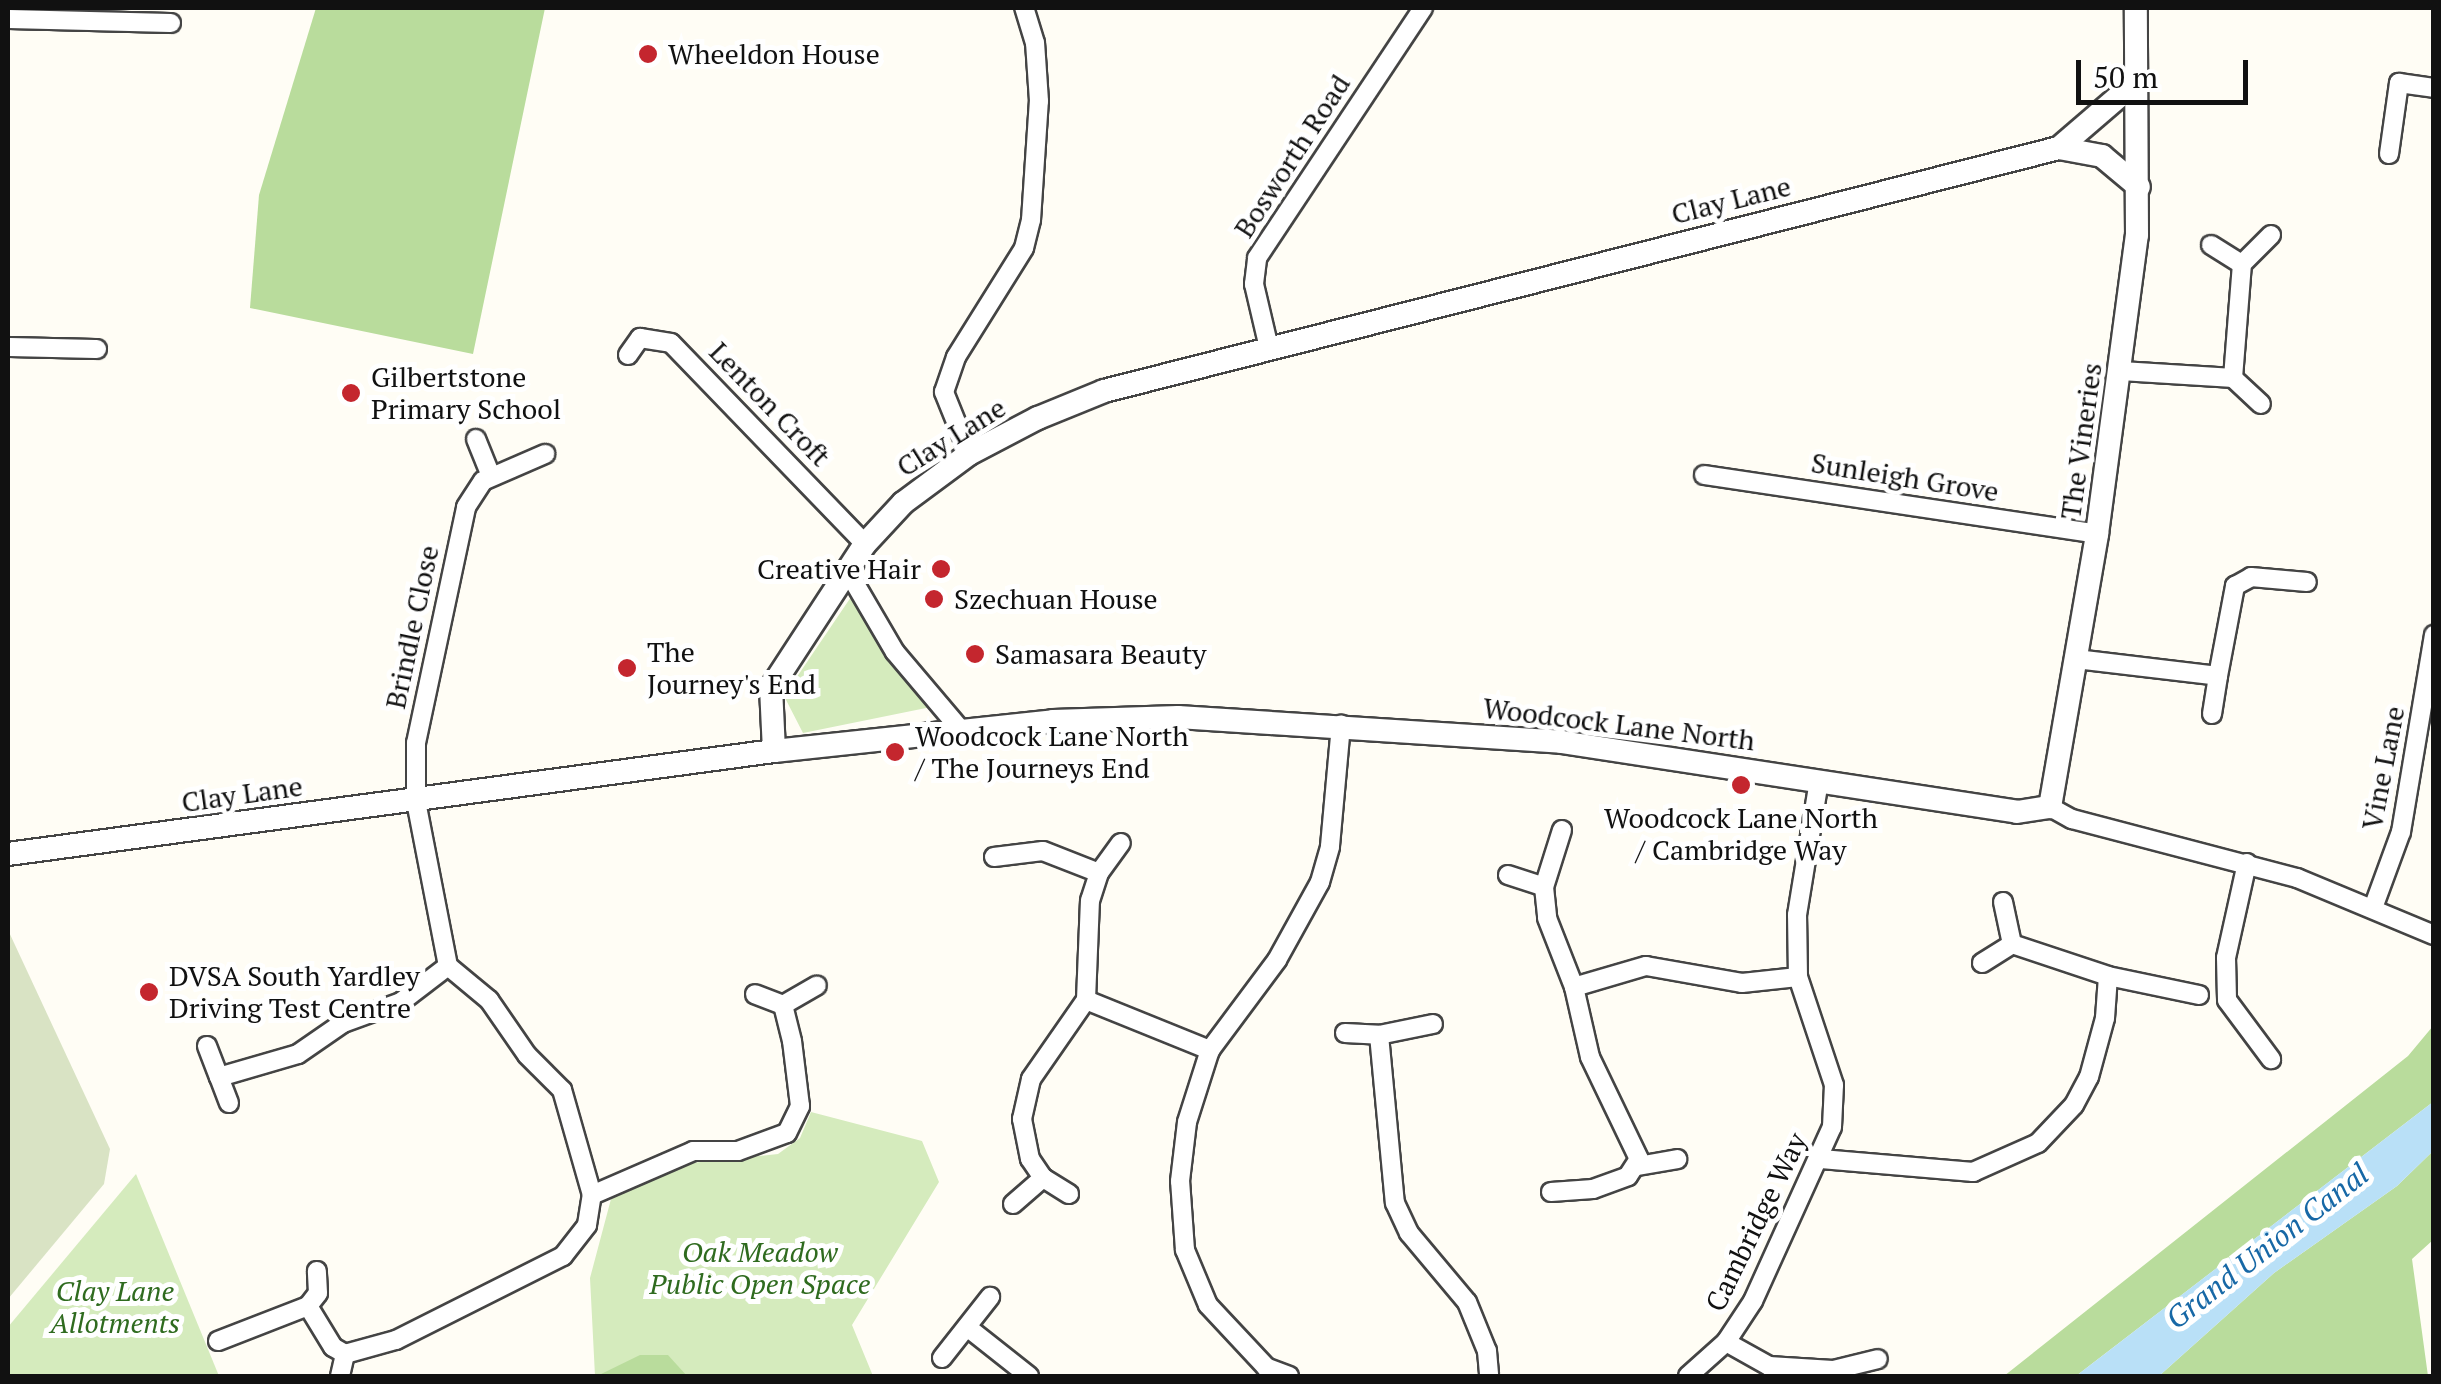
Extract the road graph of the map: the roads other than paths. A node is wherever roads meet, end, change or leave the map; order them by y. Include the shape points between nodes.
1 (1024, 8) edge
2 (1423, 8) edge
3 (2136, 8) edge
4 (8, 19) edge
5 (171, 22) dead end
6 (2136, 81) junction
7 (2434, 88) edge
8 (2059, 148) junction
9 (2388, 154) dead end
10 (2139, 187) junction
11 (2272, 235) dead end
12 (2211, 245) dead end
13 (2242, 264) junction
14 (8, 347) edge
15 (1269, 348) junction
16 (96, 349) dead end
17 (628, 356) dead end
18 (2122, 371) junction
19 (2233, 378) junction
20 (2260, 404) dead end
21 (476, 439) dead end
22 (545, 454) dead end
23 (969, 454) junction
24 (1704, 475) dead end
25 (491, 476) junction
26 (2098, 534) junction
27 (865, 544) junction
28 (847, 570) junction
29 (2307, 582) dead end
30 (2434, 635) edge
31 (2076, 660) junction
32 (2218, 676) junction
33 (2212, 714) dead end
34 (1341, 724) junction
35 (961, 730) junction
36 (774, 750) junction
37 (1819, 781) junction
38 (416, 801) junction
39 (2050, 807) junction
40 (1562, 830) dead end
41 (1121, 843) dead end
42 (8, 854) edge
43 (994, 857) dead end
44 (2247, 863) junction
45 (1099, 873) junction
46 (1508, 875) dead end
47 (1544, 887) junction
48 (2002, 902) dead end
49 (2373, 908) junction
50 (2434, 935) edge
51 (2012, 944) junction
52 (1982, 963) dead end
53 (448, 966) junction
54 (2108, 976) junction
55 (1798, 977) junction
56 (817, 984) dead end
57 (1574, 987) junction
58 (755, 994) dead end
59 (2200, 995) dead end
60 (1086, 1000) junction
61 (783, 1005) junction
62 (1433, 1024) dead end
63 (1345, 1033) dead end
64 (1379, 1036) junction
65 (206, 1046) dead end
66 (1210, 1050) junction
67 (2272, 1059) dead end
68 (220, 1077) junction
69 (229, 1103) dead end
70 (1678, 1158) dead end
71 (1822, 1158) junction
72 (1638, 1166) junction
73 (1043, 1178) junction
74 (1551, 1192) dead end
75 (1070, 1194) dead end
76 (592, 1195) junction
77 (1013, 1204) dead end
78 (317, 1272) dead end
79 (990, 1296) dead end
80 (308, 1306) junction
81 (967, 1327) junction
82 (218, 1340) dead end
83 (1726, 1342) junction
84 (345, 1354) junction
85 (942, 1358) dead end
86 (1878, 1359) dead end
87 (1262, 1372) edge
88 (1833, 1374) edge
89 (340, 1376) edge
90 (1029, 1376) edge
91 (1289, 1376) edge
92 (1489, 1376) edge
93 (1688, 1376) edge

1 - 23 street via 1035,43 1039,101 1031,220 1015,266 956,358 944,392
2 - 15 street, Bosworth Road via 1257,258 1254,284
3 - 6 street
4 - 5 street
6 - 8 street, Clay Lane
6 - 10 street, The Vineries
7 - 9 street via 2398,83
8 - 10 street, Clay Lane via 2102,156
8 - 15 street, Clay Lane
10 - 18 street, The Vineries
11 - 13 street
12 - 13 street
13 - 19 street
14 - 16 street
15 - 23 street, Clay Lane via 1104,391
17 - 27 street, Lenton Croft via 640,338 671,343
18 - 19 street
18 - 26 street, The Vineries
19 - 20 street
21 - 25 street
22 - 25 street
23 - 27 street, Clay Lane via 903,504
24 - 26 street, Sunleigh Grove
25 - 38 street, Brindle Close via 466,507 416,743
26 - 31 street, The Vineries
27 - 28 street, Clay Lane
28 - 35 street via 895,652
28 - 36 street, Clay Lane via 770,688
29 - 32 street via 2250,577 2235,586
30 - 49 street, Vine Lane via 2401,832
31 - 32 street
31 - 39 street, The Vineries
32 - 33 street
34 - 35 street, Woodcock Lane North via 1178,717
34 - 37 street, Woodcock Lane North via 1560,742
34 - 66 street via 1320,882 1277,960
35 - 36 street, Woodcock Lane North
36 - 38 street, Clay Lane
37 - 39 street, Woodcock Lane North via 2017,812
37 - 55 street, Cambridge Way via 1797,915
38 - 42 street, Clay Lane
38 - 53 street, Brindle Close
39 - 44 street, Woodcock Lane North via 2072,819
40 - 47 street
41 - 45 street
43 - 45 street via 1043,851
44 - 49 street, Woodcock Lane North
44 - 67 street via 2226,958 2228,1000
45 - 60 street via 1090,900
46 - 47 street
47 - 57 street via 1547,918
48 - 51 street
49 - 50 street, Woodcock Lane North
51 - 52 street
51 - 54 street
53 - 68 street via 401,1002 343,1023 298,1054
53 - 76 street via 489,1000 562,1090
54 - 59 street
54 - 71 street via 2089,1077 2056,1127 2026,1151 1973,1172
55 - 57 street via 1742,983 1646,966
55 - 71 street, Cambridge Way via 1834,1085
56 - 61 street
57 - 72 street via 1590,1057 1607,1102 1638,1152
58 - 61 street
60 - 66 street
60 - 73 street via 1032,1079 1024,1102 1030,1159
61 - 76 street via 800,1088 787,1133 738,1151 692,1151
62 - 64 street
63 - 64 street
64 - 92 street via 1396,1203 1409,1233 1466,1302 1487,1351
65 - 68 street
66 - 87 street via 1187,1122 1179,1222 1208,1305
68 - 69 street
70 - 72 street
71 - 83 street, Cambridge Way
72 - 74 street via 1593,1189
73 - 75 street
73 - 77 street
76 - 84 street via 579,1241 563,1256 476,1296 422,1332
78 - 80 street via 318,1293
79 - 81 street
80 - 82 street
80 - 84 street via 332,1348
81 - 85 street
81 - 90 street
83 - 88 street via 1769,1366
83 - 93 street, Cambridge Way
84 - 89 street
86 - 88 street
87 - 91 street

